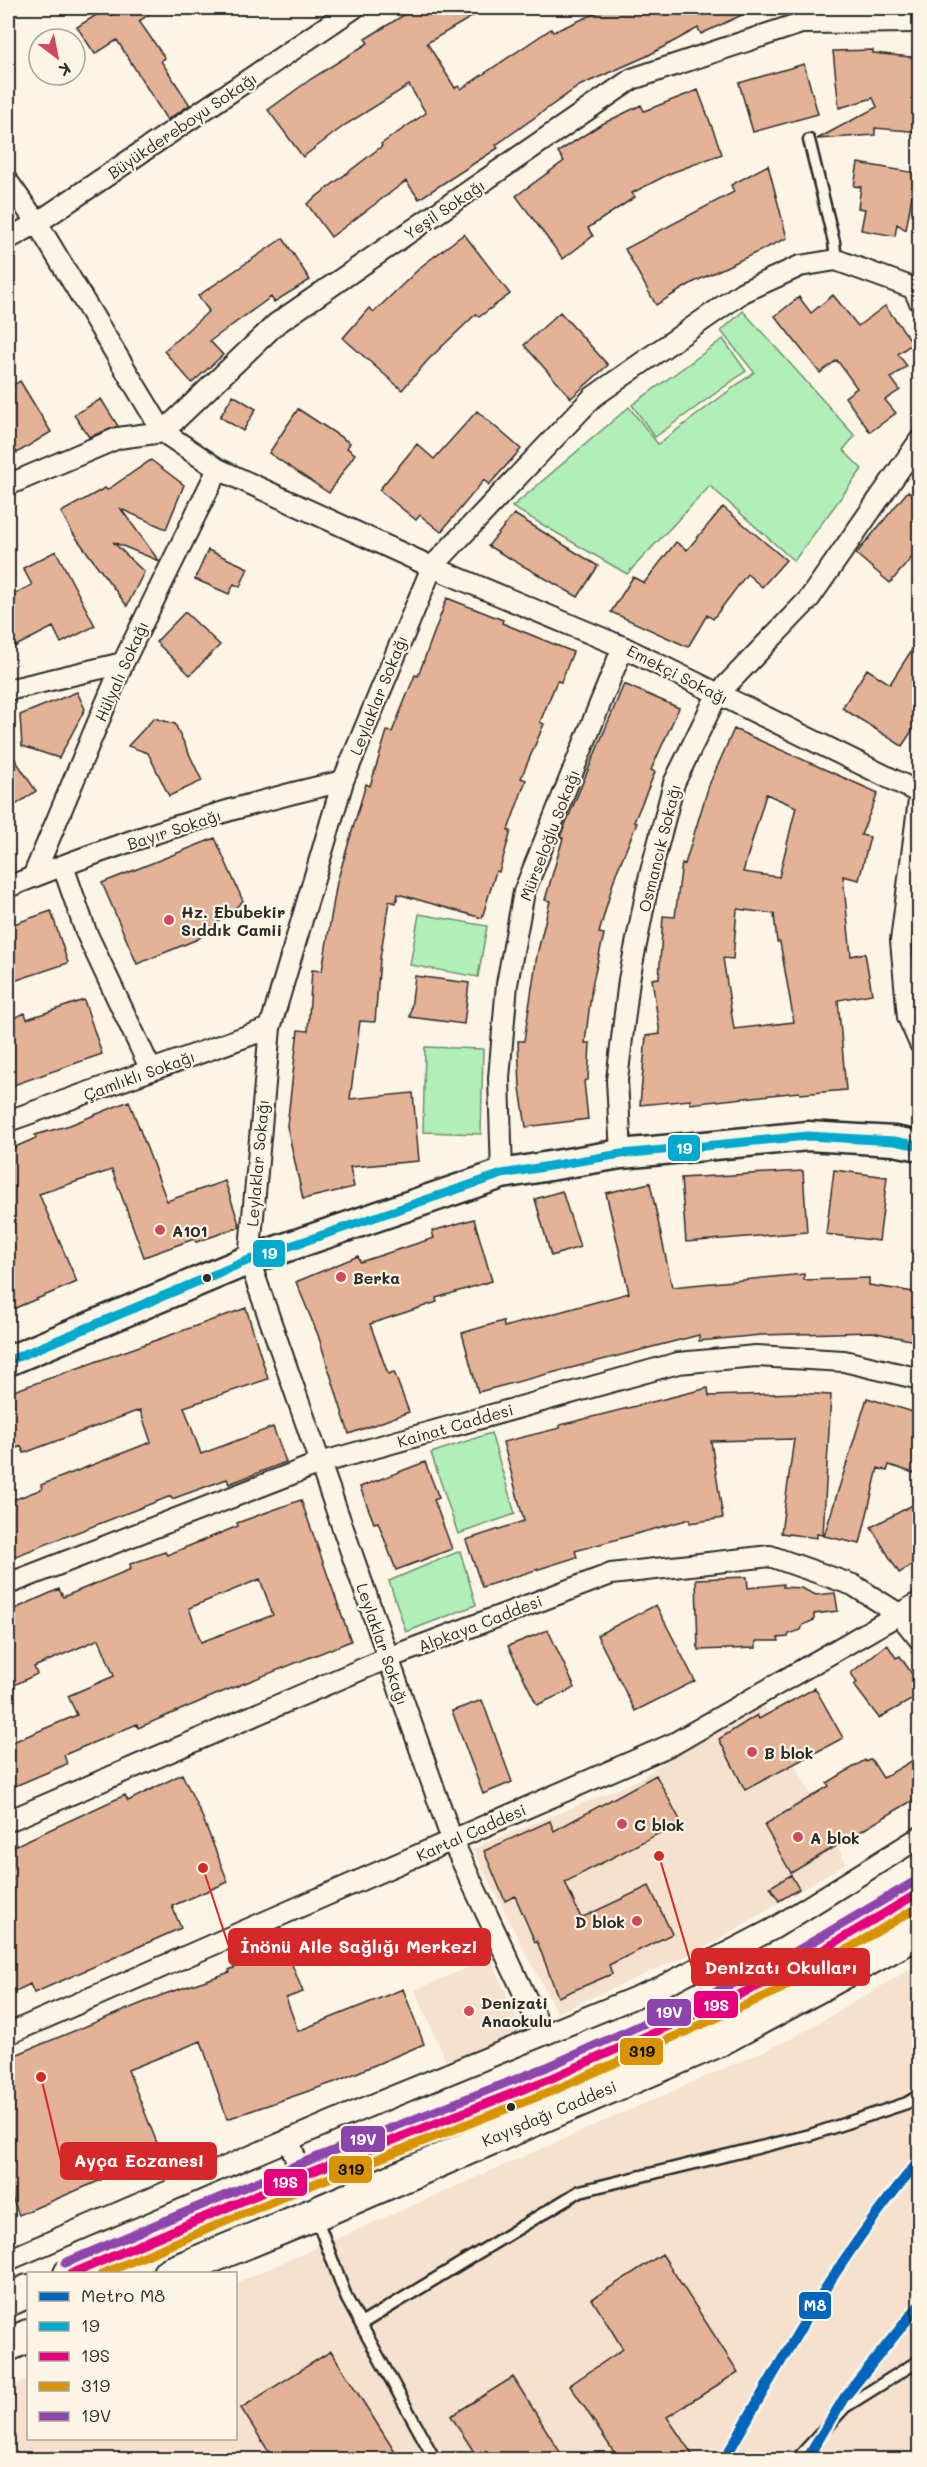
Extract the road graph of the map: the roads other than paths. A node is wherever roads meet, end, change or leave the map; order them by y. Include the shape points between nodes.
1 (354, 8) edge
2 (799, 15) edge
3 (920, 22) edge
4 (809, 140) dead end
5 (8, 182) edge
6 (37, 222) junction
7 (8, 239) edge
8 (836, 260) junction
9 (916, 295) edge
10 (163, 432) junction
11 (920, 440) edge
12 (218, 469) junction
13 (8, 485) edge
14 (432, 567) junction
15 (623, 647) junction
16 (123, 663) junction
17 (8, 690) edge
18 (717, 694) junction
19 (343, 781) junction
20 (919, 792) edge
21 (63, 866) junction
22 (33, 877) junction
23 (8, 887) edge
24 (270, 1028) junction
25 (920, 1044) edge
26 (151, 1070) junction
27 (8, 1121) edge
28 (920, 1146) edge
29 (621, 1154) junction
30 (502, 1174) junction
31 (249, 1260) junction
32 (8, 1361) edge
33 (920, 1378) edge
34 (320, 1463) junction
35 (8, 1584) edge
36 (920, 1602) edge
37 (899, 1614) junction
38 (920, 1640) edge
39 (388, 1658) junction
40 (8, 1821) edge
41 (920, 1837) edge
42 (452, 1840) junction
43 (920, 1892) edge
44 (920, 1931) edge
45 (8, 2034) edge
46 (543, 2034) junction
47 (920, 2095) edge
48 (289, 2139) junction
49 (301, 2176) junction
50 (315, 2214) junction
51 (8, 2260) edge
52 (75, 2272) edge
53 (174, 2272) edge
54 (27, 2291) edge
55 (8, 2300) edge
56 (361, 2324) junction
57 (27, 2336) edge
58 (8, 2345) edge
59 (920, 2360) edge
60 (435, 2460) edge
61 (796, 2460) edge

1 - 6 street, Büyükdereboyu Sokağı
2 - 3 street, Yeşil Sokağı
2 - 10 street, Yeşil Sokağı via 632,79 276,324
4 - 8 lane
5 - 6 street
6 - 7 street, Büyükdereboyu Sokağı
6 - 10 street
8 - 9 street
8 - 14 street via 800,266 743,292 593,397
10 - 12 street
10 - 13 street via 118,438
11 - 18 street, Osmancık Sokağı via 809,599
12 - 14 street
12 - 16 street, Hülyalı Sokağı
14 - 15 street, Emekçi Sokağı
14 - 19 street, Leylaklar Sokağı
15 - 18 street, Emekçi Sokağı
15 - 30 street, Mürseloğlu Sokağı via 524,892 507,984 499,1078
16 - 17 street
16 - 22 street, Hülyalı Sokağı
18 - 20 street, Emekçi Sokağı
18 - 29 street, Osmancık Sokağı via 674,783 649,879 629,980 617,1080
19 - 21 street, Bayır Sokağı via 270,798
19 - 24 street, Leylaklar Sokağı
20 - 25 street via 900,940 908,1017
21 - 22 street, Bayır Sokağı
21 - 26 street via 86,932
22 - 23 street, Bayır Sokağı
24 - 26 street, Çamlıklı Sokağı
24 - 31 street, Leylaklar Sokağı
26 - 27 street, Çamlıklı Sokağı
28 - 29 street via 808,1136
29 - 30 street
30 - 31 street
31 - 32 street
31 - 34 street, Leylaklar Sokağı
33 - 34 street, Kainat Caddesi via 844,1361 756,1356 678,1363
34 - 35 street, Kainat Caddesi
34 - 39 street, Leylaklar Sokağı
36 - 37 street, Kartal Caddesi
37 - 38 street, Alpkaya Caddesi
37 - 39 street, Alpkaya Caddesi via 853,1585 770,1556 611,1574
37 - 42 street, Kartal Caddesi via 675,1743
39 - 40 street, Alpkaya Caddesi
39 - 42 street, Leylaklar Sokağı
41 - 46 street via 773,1929 663,1986
42 - 45 street, Kartal Caddesi
42 - 46 street, Leylaklar Sokağı
43 - 49 main road, Kayışdağı Caddesi via 774,1978 552,2078
44 - 50 main road, Kayışdağı Caddesi via 717,2041
46 - 48 street
47 - 56 lane via 907,2103 810,2135 579,2191
48 - 49 street
48 - 51 street
49 - 50 main road
49 - 52 main road, Kayışdağı Caddesi
50 - 53 main road, Kayışdağı Caddesi
50 - 56 lane via 347,2299
54 - 55 main road
56 - 60 lane
57 - 58 main road
59 - 61 lane via 845,2407

